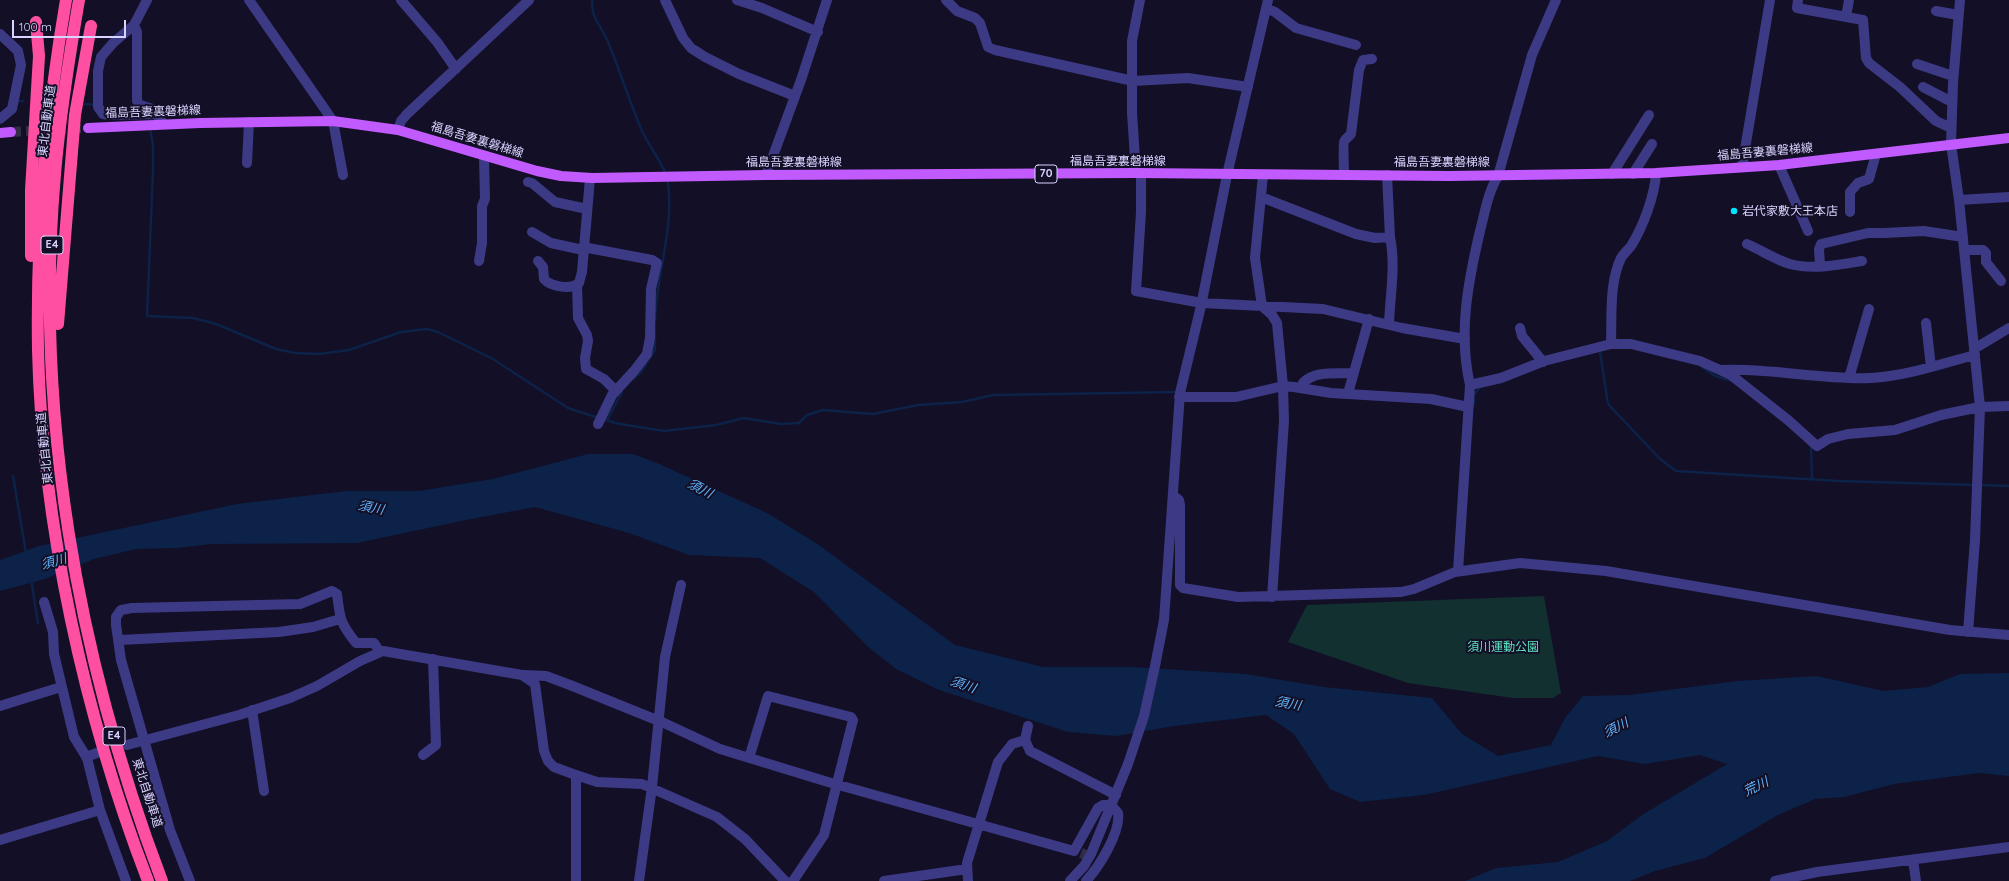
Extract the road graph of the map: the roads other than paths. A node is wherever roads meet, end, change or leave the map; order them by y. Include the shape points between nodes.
1 (66, 0) edge
2 (79, 0) edge
3 (147, 0) edge
4 (249, 0) edge
5 (401, 0) edge
6 (529, 0) edge
7 (665, 0) edge
8 (737, 0) edge
9 (827, 0) edge
10 (946, 0) edge
11 (1140, 0) edge
12 (1556, 0) edge
13 (1770, 0) edge
14 (1798, 0) edge
15 (1849, 0) edge
16 (1960, 0) edge
17 (1267, 4) edge
18 (1936, 11) dead end
19 (1958, 15) junction
20 (1846, 17) junction
21 (36, 22) dead end
22 (134, 25) junction
23 (91, 26) dead end
24 (818, 32) junction
25 (0, 34) edge
26 (1356, 45) dead end
27 (1372, 60) dead end
28 (1917, 64) dead end
29 (456, 69) junction
30 (1953, 76) junction
31 (1133, 81) junction
32 (1248, 87) junction
33 (1923, 87) dead end
34 (795, 96) junction
35 (1952, 102) junction
36 (155, 114) junction
37 (1649, 115) dead end
38 (0, 119) edge
39 (333, 121) junction
40 (249, 122) junction
41 (163, 124) junction
42 (88, 128) tunnel mouth
43 (1951, 128) junction
44 (398, 130) junction
45 (11, 132) tunnel mouth
46 (0, 133) edge
47 (2009, 138) edge
48 (1652, 144) dead end
49 (1951, 144) junction
50 (1876, 154) junction
51 (484, 156) junction
52 (247, 163) dead end
53 (1779, 165) junction
54 (1742, 167) junction
55 (1139, 173) junction
56 (1656, 173) junction
57 (1612, 174) junction
58 (1633, 174) junction
59 (343, 175) dead end
60 (766, 175) junction
61 (1227, 175) junction
62 (1263, 175) junction
63 (1344, 175) junction
64 (1387, 175) junction
65 (1498, 176) junction
66 (590, 178) junction
67 (528, 182) dead end
68 (1261, 197) junction
69 (2009, 197) edge
70 (1959, 200) junction
71 (587, 209) junction
72 (1850, 212) dead end
73 (1808, 231) dead end
74 (532, 232) dead end
75 (1962, 236) junction
76 (1390, 237) junction
77 (1747, 244) dead end
78 (583, 248) junction
79 (1964, 250) junction
80 (479, 261) dead end
81 (538, 261) dead end
82 (1862, 261) dead end
83 (1820, 265) junction
84 (2001, 281) dead end
85 (578, 284) junction
86 (1202, 303) junction
87 (1262, 306) junction
88 (1869, 310) dead end
89 (1369, 319) junction
90 (1926, 323) dead end
91 (1389, 324) junction
92 (1520, 328) dead end
93 (2009, 328) edge
94 (1465, 339) junction
95 (1611, 344) junction
96 (1974, 352) junction
97 (1543, 362) junction
98 (1932, 366) junction
99 (1720, 370) junction
100 (1353, 374) junction
101 (1849, 378) junction
102 (1303, 383) dead end
103 (40, 384) junction
104 (53, 384) junction
105 (1470, 385) junction
106 (1283, 386) junction
107 (615, 390) junction
108 (1348, 390) dead end
109 (1179, 397) junction
110 (1980, 404) junction
111 (2009, 406) edge
112 (1468, 407) junction
113 (598, 424) dead end
114 (1173, 495) junction
115 (1458, 571) junction
116 (681, 585) dead end
117 (1272, 597) junction
118 (44, 602) dead end
119 (340, 619) junction
120 (1968, 632) junction
121 (2009, 635) edge
122 (120, 640) junction
123 (380, 652) junction
124 (433, 659) junction
125 (522, 675) junction
126 (61, 688) junction
127 (0, 706) edge
128 (252, 710) junction
129 (658, 721) junction
130 (1028, 726) dead end
131 (143, 740) junction
132 (1025, 740) junction
133 (127, 745) dead end
134 (97, 753) dead end
135 (423, 755) dead end
136 (86, 757) junction
137 (749, 758) junction
138 (576, 775) junction
139 (836, 784) junction
140 (652, 787) junction
141 (264, 791) dead end
142 (1116, 795) junction
143 (1112, 806) junction
144 (100, 810) junction
145 (980, 826) junction
146 (0, 840) edge
147 (2009, 847) edge
148 (1913, 860) junction
149 (967, 869) junction
150 (126, 881) edge
151 (148, 881) edge
152 (162, 881) edge
153 (190, 881) edge
154 (576, 881) edge
155 (639, 881) edge
156 (785, 881) edge
157 (793, 881) edge
158 (884, 881) edge
159 (968, 881) edge
160 (1070, 881) edge
161 (1086, 881) edge
162 (1775, 881) edge
163 (1916, 881) edge

1 - 103 highway, 東北自動車道 / E4 via 50,100 42,189 38,271
2 - 104 highway, 東北自動車道 / E4 via 69,56 55,174 51,294
3 - 22 street
4 - 39 street
5 - 29 street
6 - 29 street
7 - 34 street via 683,38 691,48 740,74
8 - 24 street
9 - 24 street
10 - 31 street via 957,11 980,22 988,47
11 - 31 street via 1132,41
12 - 65 street via 1532,55
13 - 54 street
14 - 20 street via 1797,8
15 - 20 street
16 - 19 street
17 - 26 street via 1296,28
17 - 32 street
18 - 19 street
19 - 30 street
20 - 43 street via 1863,20 1866,58 1869,62 1900,86 1936,121
21 - 103 highway via 39,56 30,270
22 - 36 street via 137,101 140,105 153,109
22 - 36 street via 113,43 102,57 98,71 98,107 107,115
23 - 104 highway via 75,115
24 - 34 street
25 - 38 street via 18,51 21,64 12,109
27 - 63 street via 1363,60 1359,70 1350,134 1342,146 1345,156
28 - 30 street
29 - 44 street via 407,114
30 - 35 street
31 - 32 street via 1188,78
31 - 55 street via 1132,113
32 - 61 street
33 - 35 street
34 - 60 street
35 - 43 street
36 - 41 street
37 - 57 street
39 - 40 main road, 福島吾妻裏磐梯線 / 70
39 - 44 main road, 福島吾妻裏磐梯線 / 70
39 - 59 street
40 - 41 main road, 福島吾妻裏磐梯線 / 70
40 - 52 street
41 - 42 main road, 福島吾妻裏磐梯線 / 70
43 - 49 street
44 - 51 main road, 福島吾妻裏磐梯線 / 70
45 - 46 main road
47 - 49 main road, 福島吾妻裏磐梯線 / 70
48 - 58 street
49 - 50 main road, 福島吾妻裏磐梯線 / 70
49 - 70 street
50 - 53 main road, 福島吾妻裏磐梯線 / 70
50 - 72 street via 1868,179 1858,183 1850,192
51 - 66 main road, 福島吾妻裏磐梯線 / 70 via 561,176
51 - 80 street via 485,199 482,206 482,243
53 - 54 main road, 福島吾妻裏磐梯線 / 70
53 - 73 street
54 - 56 main road, 福島吾妻裏磐梯線 / 70
55 - 60 main road, 福島吾妻裏磐梯線 / 70
55 - 61 main road, 福島吾妻裏磐梯線 / 70
55 - 86 street via 1141,212 1136,291
56 - 58 main road, 福島吾妻裏磐梯線 / 70
56 - 95 street via 1656,186 1639,230 1622,257 1615,279
57 - 58 main road, 福島吾妻裏磐梯線 / 70
57 - 65 main road, 福島吾妻裏磐梯線 / 70
60 - 66 main road, 福島吾妻裏磐梯線 / 70
61 - 62 main road, 福島吾妻裏磐梯線 / 70
61 - 86 street
62 - 63 main road, 福島吾妻裏磐梯線 / 70
62 - 68 street
63 - 64 main road, 福島吾妻裏磐梯線 / 70
64 - 65 main road, 福島吾妻裏磐梯線 / 70
64 - 76 street
65 - 94 street via 1493,184 1485,213 1468,286
66 - 71 street
67 - 71 street via 532,182 554,202
68 - 76 street via 1356,234 1374,238
68 - 87 street via 1254,258
69 - 70 street
70 - 75 street
71 - 78 street
74 - 78 street via 551,243
75 - 79 street
75 - 83 street via 1924,231 1868,234 1821,244
76 - 91 street via 1393,272
77 - 83 street via 1789,264
78 - 85 street
78 - 107 street via 657,263 651,289 650,345 642,361
79 - 84 street via 1983,250 1986,253 1986,262
79 - 96 street
81 - 85 street via 543,267 544,279 549,284 571,287
82 - 83 street via 1831,266
85 - 107 street via 578,318 588,341 586,369 604,379
86 - 87 street
86 - 109 street
87 - 89 street via 1323,309
87 - 106 street via 1277,323
88 - 101 street
89 - 91 street
89 - 100 street
90 - 98 street
91 - 94 street
92 - 97 street via 1522,336
93 - 96 street
94 - 105 street via 1465,365
95 - 97 street
95 - 99 street via 1631,344 1685,356
96 - 98 street
96 - 110 street
97 - 105 street via 1501,378
98 - 101 street via 1899,375
99 - 101 street via 1771,370
99 - 110 street via 1731,375 1814,443 1860,432 1894,430
100 - 102 street via 1324,374 1314,376
100 - 108 street
103 - 151 highway, 東北自動車道 / E4 via 50,490 74,633 111,774
104 - 152 highway, 東北自動車道 / E4 via 63,490 90,644 121,762
105 - 112 street
106 - 109 street via 1236,397
106 - 112 street via 1331,393 1431,399
106 - 117 street via 1284,421
107 - 113 street
109 - 114 street
110 - 111 street
110 - 120 street via 1975,540
112 - 115 street
114 - 117 street via 1179,500 1180,505 1180,585 1183,588 1238,597
114 - 142 street via 1164,620 1144,716
115 - 117 street via 1401,592
115 - 120 street via 1520,563 1606,571
116 - 129 street via 665,657
118 - 126 street via 53,632 54,654
119 - 122 street via 313,627 279,632
119 - 122 street via 337,594 332,591 300,604 132,608 121,610 116,617
119 - 123 street via 356,643 374,643
120 - 121 street
122 - 131 street via 121,660
123 - 124 street via 391,651
123 - 128 street via 317,686
124 - 125 street
124 - 135 street via 436,745
125 - 129 street via 546,676
125 - 138 street via 535,684 544,751 548,761 554,767
126 - 127 street
126 - 136 street via 75,741
128 - 131 street
128 - 141 street
129 - 137 street via 720,749
129 - 140 street
130 - 132 street
131 - 133 street
131 - 153 street via 170,830
132 - 142 street via 1030,751
132 - 145 street via 1012,744 998,762
134 - 136 street
136 - 144 street
137 - 139 street
137 - 139 street via 768,696 851,717 853,720
138 - 140 street via 597,782 642,784
138 - 154 street
139 - 145 street
139 - 157 street via 824,835
140 - 155 street
140 - 156 street via 717,818 734,829
142 - 143 street
143 - 145 street via 1102,805 1098,808 1077,852
143 - 160 street via 1091,854
143 - 161 street via 1118,813 1118,822
144 - 146 street
144 - 150 street
145 - 149 street
147 - 148 street
148 - 162 street via 1817,872
148 - 163 street
149 - 158 street
149 - 159 street

